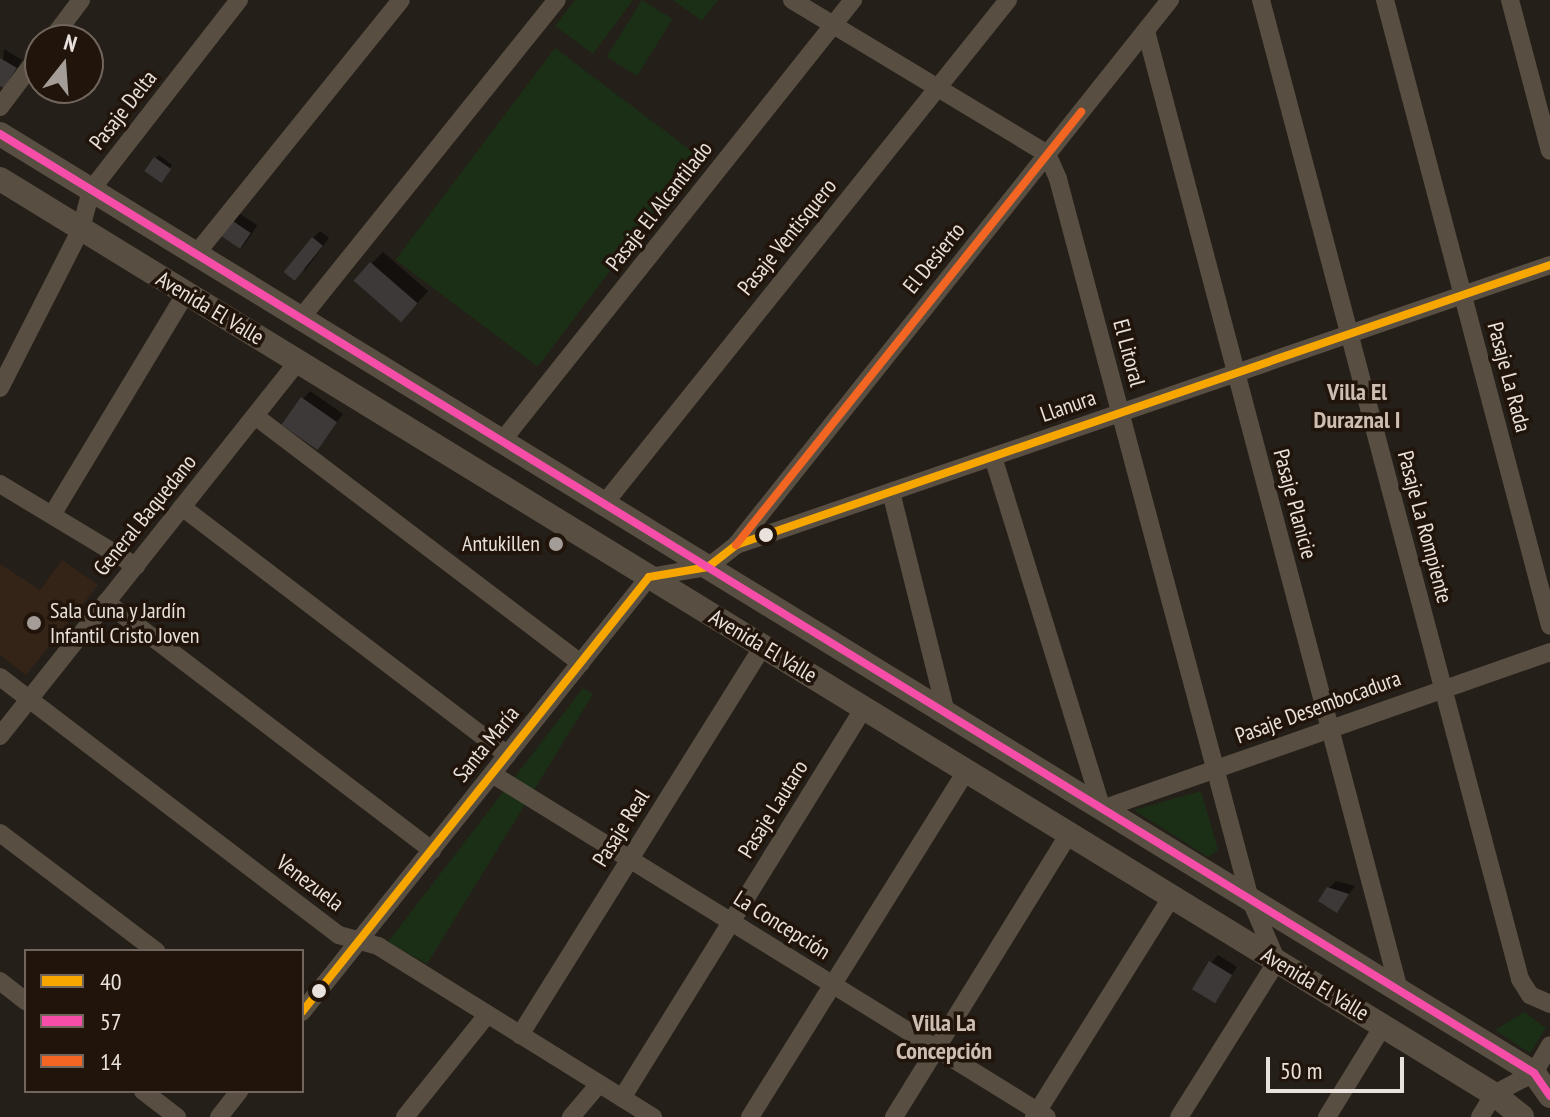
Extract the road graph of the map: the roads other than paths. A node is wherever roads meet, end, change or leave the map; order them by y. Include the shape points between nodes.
1 (81, 0) edge
2 (239, 0) edge
3 (401, 0) edge
4 (557, 0) edge
5 (792, 0) edge
6 (853, 0) edge
7 (1008, 0) edge
8 (1261, 0) edge
9 (1385, 0) edge
10 (1510, 0) edge
11 (1172, 1) edge
12 (63, 24) edge
13 (833, 25) junction
14 (1146, 31) junction
15 (24, 75) edge
16 (937, 88) junction
17 (0, 107) edge
18 (0, 134) edge
19 (1550, 151) edge
20 (1047, 154) junction
21 (0, 179) edge
22 (91, 190) junction
23 (81, 229) junction
24 (196, 254) junction
25 (1550, 265) edge
26 (186, 293) junction
27 (1463, 295) junction
28 (301, 318) junction
29 (1349, 334) junction
30 (298, 362) junction
31 (1236, 373) junction
32 (0, 388) edge
33 (1121, 413) junction
34 (255, 416) junction
35 (502, 441) junction
36 (993, 457) junction
37 (0, 484) edge
38 (891, 492) junction
39 (604, 504) junction
40 (182, 507) junction
41 (52, 515) junction
42 (736, 545) junction
43 (136, 566) junction
44 (708, 567) junction
45 (649, 577) junction
46 (106, 602) junction
47 (1550, 626) edge
48 (763, 646) junction
49 (1550, 652) edge
50 (581, 663) junction
51 (0, 677) edge
52 (1443, 688) junction
53 (29, 700) junction
54 (864, 708) junction
55 (946, 713) junction
56 (1329, 726) junction
57 (0, 736) edge
58 (507, 755) junction
59 (966, 771) junction
60 (1216, 771) junction
61 (492, 774) junction
62 (1102, 809) junction
63 (0, 833) edge
64 (1076, 838) junction
65 (432, 850) junction
66 (630, 859) junction
67 (1172, 896) junction
68 (1250, 899) junction
69 (731, 922) junction
70 (359, 941) junction
71 (153, 949) edge
72 (1277, 961) junction
73 (0, 981) edge
74 (833, 985) junction
75 (1399, 990) junction
76 (24, 999) edge
77 (1550, 1004) edge
78 (304, 1010) edge
79 (487, 1015) junction
80 (1383, 1026) junction
81 (520, 1035) junction
82 (1550, 1045) edge
83 (936, 1049) junction
84 (1534, 1073) junction
85 (599, 1084) junction
86 (146, 1093) edge
87 (237, 1093) edge
88 (1494, 1094) junction
89 (1550, 1096) edge
90 (622, 1098) junction
91 (1039, 1115) edge
92 (177, 1117) edge
93 (219, 1117) edge
94 (405, 1117) edge
95 (571, 1117) edge
96 (653, 1117) edge
97 (750, 1117) edge
98 (894, 1117) edge
99 (1179, 1117) edge
100 (1327, 1117) edge
101 (1480, 1117) edge
102 (1522, 1117) edge

1 - 12 street
2 - 22 street, Pasaje Delta
3 - 24 street
4 - 28 street
5 - 13 street
6 - 13 street, Pasaje El Alcantilado
7 - 16 street, Pasaje Ventisquero
8 - 29 street, Pasaje La Rompiente
9 - 27 street, Pasaje La Rada
10 - 19 street
11 - 14 street, El Desierto
13 - 16 street
13 - 35 street, Pasaje El Alcantilado
14 - 20 street, El Desierto
14 - 31 street, Pasaje Planicie
15 - 17 street
16 - 20 street
16 - 39 street, Pasaje Ventisquero
18 - 22 street, Avenida El Valle
20 - 33 street, El Litoral
20 - 42 street, El Desierto
21 - 23 street, Avenida El Valle
22 - 23 street, Pasaje Delta
22 - 24 street, Avenida El Valle
23 - 26 street, Avenida El Valle
23 - 32 street, Pasaje Delta
24 - 28 street, Avenida El Valle
25 - 27 street, Llanura
26 - 30 street, Avenida El Valle
26 - 41 street
27 - 29 street, Llanura
27 - 47 street, Pasaje La Rada
28 - 35 street, Avenida El Valle
29 - 31 street, Llanura
29 - 52 street, Pasaje La Rompiente
30 - 34 street, General Baquedano
30 - 45 street, Avenida El Valle
31 - 33 street, Llanura
31 - 56 street, Pasaje Planicie
33 - 36 street, Llanura
33 - 60 street, El Litoral
34 - 40 street, General Baquedano
34 - 50 street
35 - 39 street, Avenida El Valle
36 - 38 street, Llanura
36 - 62 street
37 - 41 street
38 - 42 street, Llanura
38 - 55 street
39 - 44 street, Avenida El Valle
40 - 43 street, General Baquedano
40 - 58 street
41 - 43 street
42 - 44 street, Llanura
43 - 46 street, General Baquedano
44 - 45 street, Llanura
44 - 55 street, Avenida El Valle
45 - 48 street, Avenida El Valle
45 - 50 street, Santa María
46 - 53 street, General Baquedano
46 - 65 street
48 - 54 street, Avenida El Valle
48 - 66 street, Pasaje Real
49 - 52 street, Pasaje Desembocadura
50 - 58 street, Santa María
51 - 53 street, Venezuela
52 - 56 street, Pasaje Desembocadura
52 - 77 street, Pasaje La Rompiente via 1522,985
53 - 57 street, General Baquedano
53 - 70 street, Venezuela via 339,935
54 - 59 street, Avenida El Valle
54 - 69 street, Pasaje Lautaro
55 - 62 street, Avenida El Valle
56 - 60 street, Pasaje Desembocadura
56 - 75 street, Pasaje Planicie
58 - 61 street, Santa María
59 - 64 street, Avenida El Valle
59 - 74 street
60 - 62 street, Pasaje Desembocadura
60 - 68 street, El Litoral
61 - 65 street, Santa María
61 - 66 street, La Concepción
62 - 64 street
62 - 68 street, Avenida El Valle
63 - 71 street
64 - 67 street, Avenida El Valle
64 - 83 street
65 - 70 street, Santa María
66 - 69 street, La Concepción
66 - 81 street, Pasaje Real
67 - 72 street, Avenida El Valle
67 - 91 street
68 - 72 street, El Litoral
68 - 75 street, Avenida El Valle
69 - 74 street, La Concepción
69 - 90 street, Pasaje Lautaro
70 - 78 street
70 - 79 street, Venezuela via 378,946
72 - 80 street, Avenida El Valle
72 - 99 street
73 - 76 street
74 - 83 street, La Concepción
74 - 97 street
75 - 84 street, Avenida El Valle
79 - 81 street, Venezuela
79 - 94 street
80 - 88 street, Avenida El Valle
80 - 100 street
81 - 85 street, Venezuela
82 - 84 street
83 - 91 street, La Concepción
83 - 98 street
84 - 88 street
84 - 89 street, Avenida El Valle
85 - 90 street, Venezuela
85 - 95 street
86 - 92 street
87 - 93 street
88 - 101 street
88 - 102 street, Avenida El Valle
90 - 96 street, Venezuela

